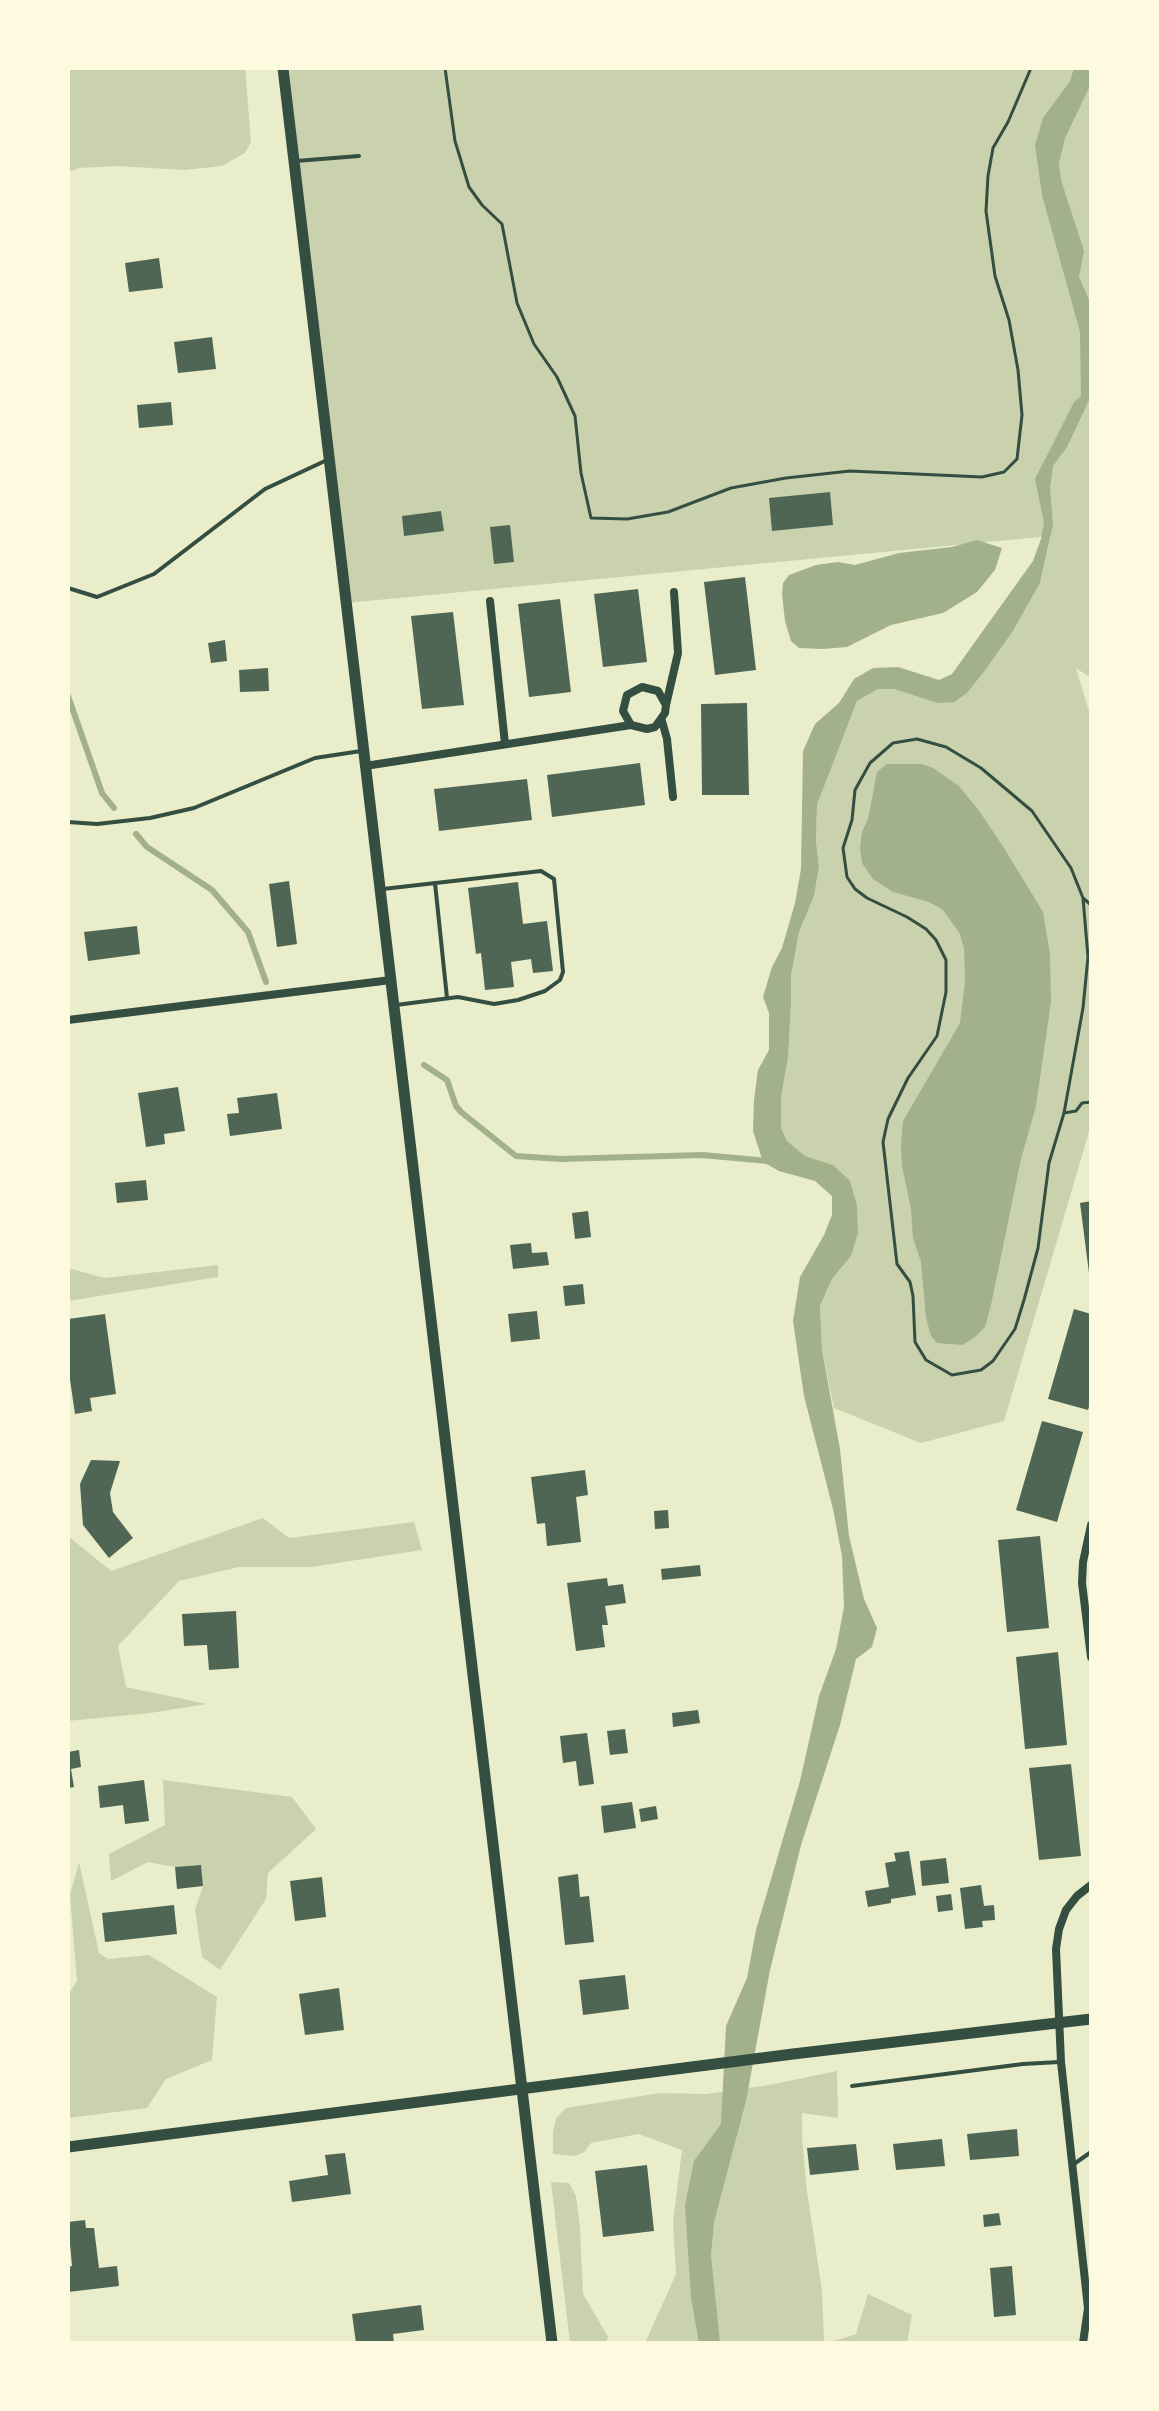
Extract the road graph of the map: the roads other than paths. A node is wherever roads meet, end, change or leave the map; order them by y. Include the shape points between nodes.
1 (283, 68) edge
2 (359, 156) dead end
3 (294, 161) junction
4 (329, 459) junction
5 (68, 588) edge
6 (674, 592) dead end
7 (490, 601) dead end
8 (666, 705) junction
9 (662, 721) junction
10 (631, 725) junction
11 (505, 744) junction
12 (363, 750) junction
13 (365, 766) junction
14 (673, 797) dead end
15 (68, 822) edge
16 (435, 883) junction
17 (380, 890) junction
18 (391, 980) junction
19 (447, 998) junction
20 (394, 1005) junction
21 (68, 1020) edge
22 (1091, 1525) edge
23 (1091, 1657) edge
24 (1091, 1885) edge
25 (1091, 2019) edge
26 (1059, 2022) junction
27 (1061, 2062) junction
28 (852, 2086) dead end
29 (522, 2089) junction
30 (68, 2147) edge
31 (1091, 2152) edge
32 (1072, 2165) junction
33 (552, 2343) edge
34 (1083, 2343) edge

1 - 3 street
2 - 3 lane
3 - 4 street
4 - 5 lane via 265,489 154,574 97,597
4 - 12 street
6 - 8 street via 678,653
7 - 11 street
8 - 9 street
8 - 10 street via 658,691 634,689 623,711
9 - 10 street via 647,729
9 - 14 street
10 - 11 street
11 - 13 street
12 - 13 street
12 - 15 lane via 315,758 194,808 110,823
13 - 17 street
16 - 17 lane
16 - 19 lane
16 - 19 lane via 541,871 554,879 560,980 545,991 494,1004
17 - 18 street
18 - 20 street
18 - 21 street
19 - 20 lane
20 - 29 street
22 - 23 street via 1082,1583
24 - 26 street via 1071,1903 1059,1929
25 - 26 street
26 - 27 street
26 - 29 street
27 - 28 lane
27 - 32 street
29 - 30 street
29 - 33 street
31 - 32 lane
32 - 34 street via 1088,2308

